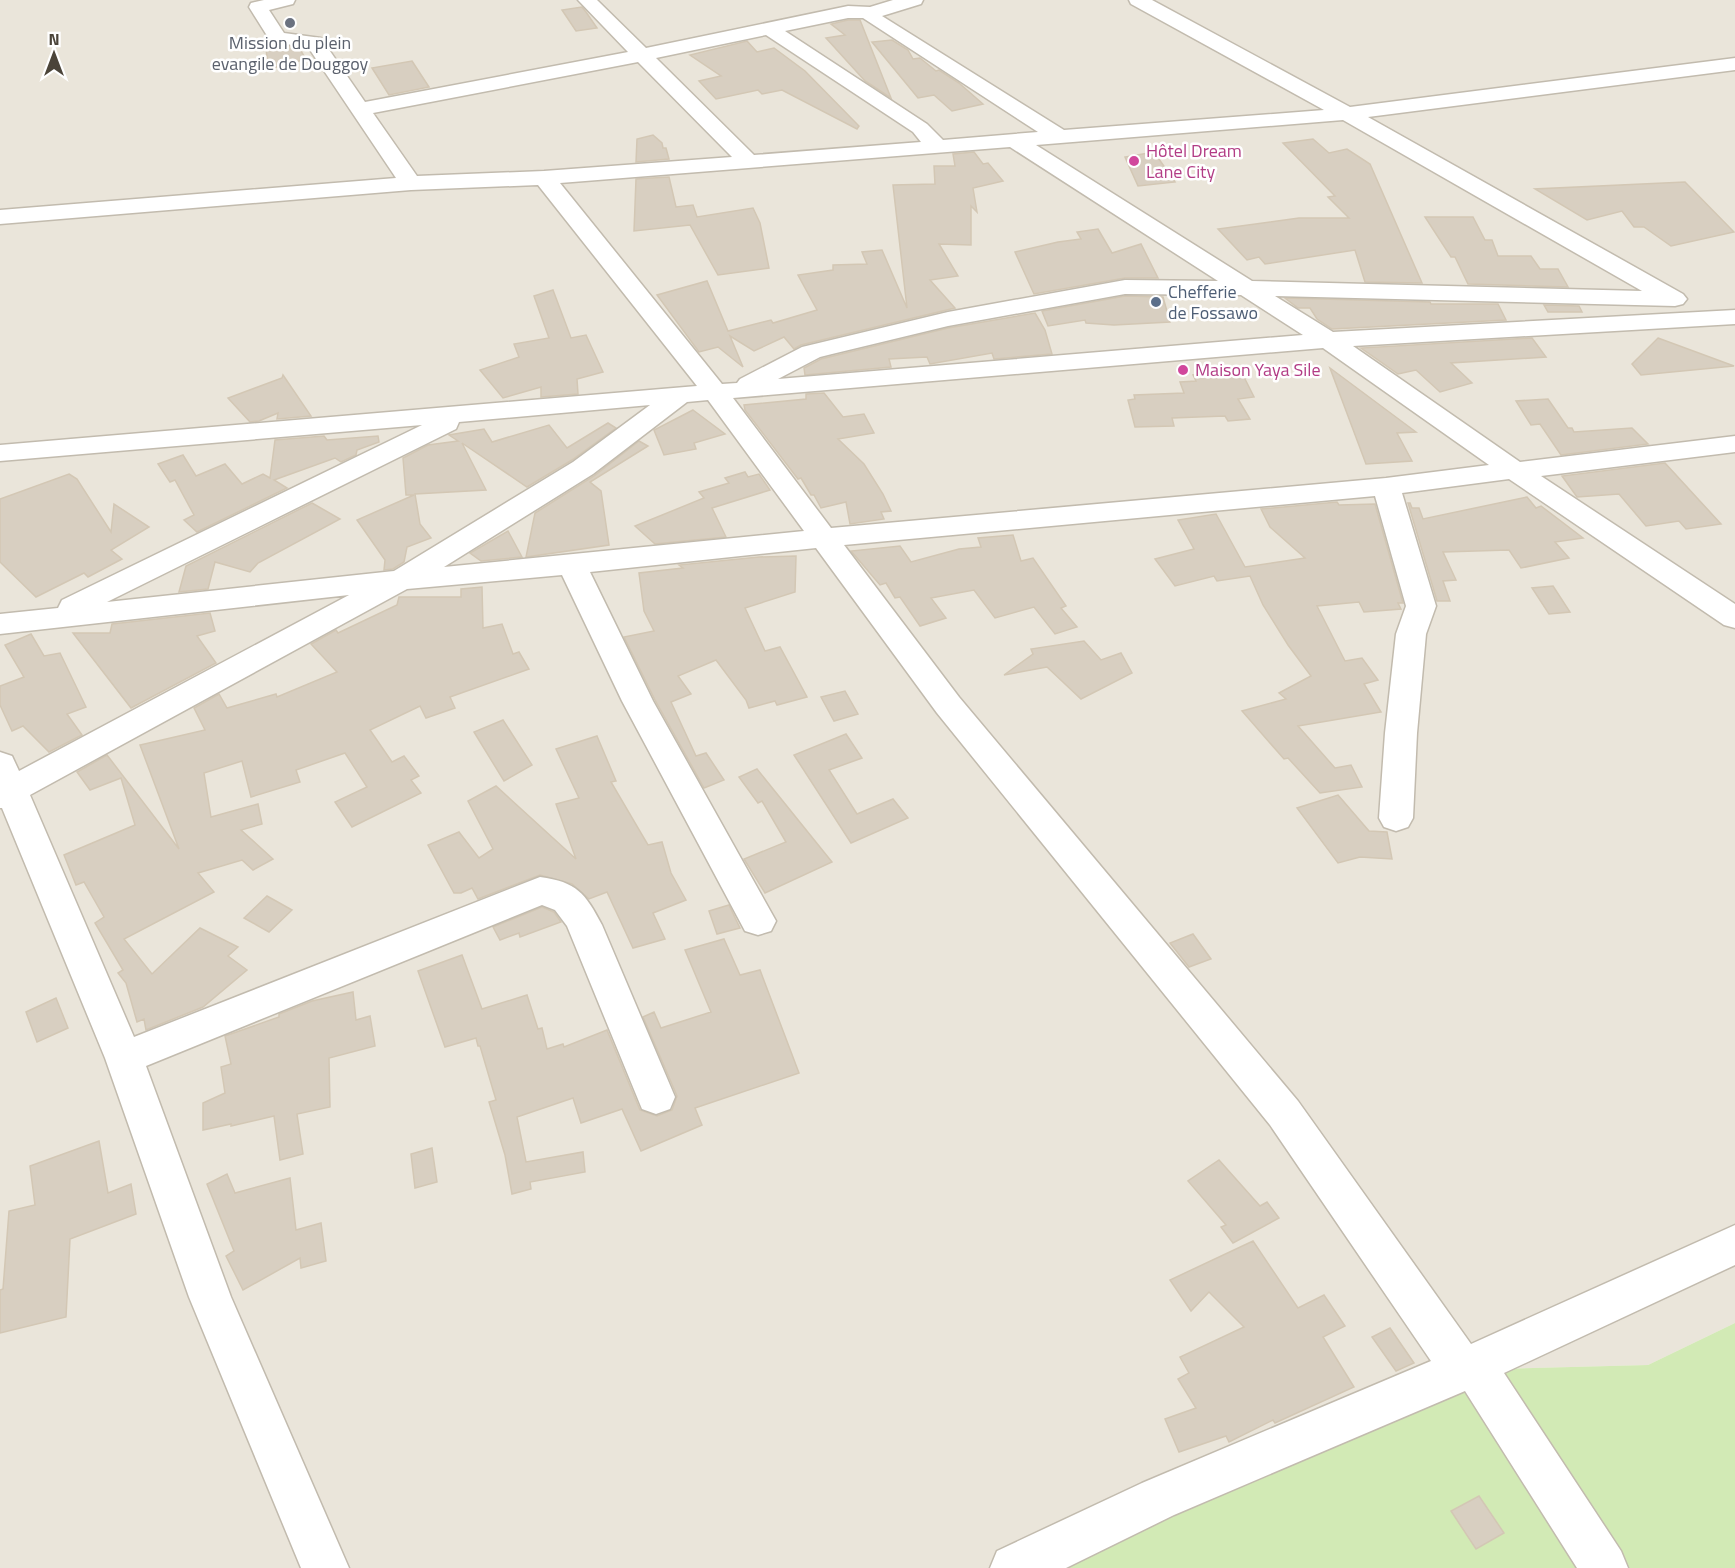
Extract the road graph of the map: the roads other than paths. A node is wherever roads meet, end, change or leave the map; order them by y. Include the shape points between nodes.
1 (286, 0) edge
2 (587, 0) edge
3 (914, 0) edge
4 (1138, 0) edge
5 (873, 13) junction
6 (768, 28) junction
7 (641, 55) junction
8 (1735, 64) edge
9 (360, 109) junction
10 (1347, 114) junction
11 (1060, 137) junction
12 (1015, 141) junction
13 (938, 147) junction
14 (748, 162) junction
15 (544, 177) junction
16 (411, 183) junction
17 (0, 217) edge
18 (1246, 288) junction
19 (1675, 299) junction
20 (1723, 316) edge
21 (1735, 329) edge
22 (1328, 340) junction
23 (726, 392) junction
24 (679, 396) junction
25 (464, 414) junction
26 (1735, 444) edge
27 (0, 453) edge
28 (1515, 471) junction
29 (1386, 486) junction
30 (822, 538) junction
31 (572, 566) junction
32 (401, 580) junction
33 (53, 618) junction
34 (1735, 618) edge
35 (0, 624) edge
36 (4, 784) edge
37 (1396, 818) dead end
38 (758, 921) dead end
39 (124, 1058) junction
40 (656, 1097) dead end
41 (1735, 1244) edge
42 (1468, 1367) junction
43 (325, 1568) edge
44 (1014, 1568) edge
45 (1604, 1568) edge

1 - 9 street via 258,7 278,38 314,42
2 - 7 street
3 - 5 street
4 - 10 street
5 - 6 street via 848,12
5 - 11 street via 872,18
6 - 7 street
6 - 13 street via 920,128
7 - 9 street
7 - 14 street
8 - 10 street
9 - 16 street
10 - 11 street
10 - 19 street
11 - 12 street
12 - 13 street
12 - 18 street
13 - 14 street
14 - 15 street
15 - 16 street
15 - 23 street
16 - 17 street
18 - 19 street
18 - 22 street
18 - 23 street via 1125,287 948,319 811,352
19 - 20 street
20 - 21 street
20 - 22 street
22 - 23 street
22 - 28 street
23 - 24 street
23 - 30 street
24 - 25 street
24 - 32 street via 583,468
25 - 27 street
25 - 33 street
26 - 28 street
28 - 29 street
28 - 34 street
29 - 30 street
29 - 37 street via 1421,606 1411,634
30 - 31 street
30 - 42 street via 948,705 1284,1113
31 - 32 street
31 - 38 street via 631,690
32 - 33 street
32 - 36 street
33 - 35 street
36 - 39 street
39 - 40 street via 540,891 559,893 572,902
39 - 43 street via 210,1297
41 - 42 street
42 - 44 street via 1158,1499
42 - 45 street

